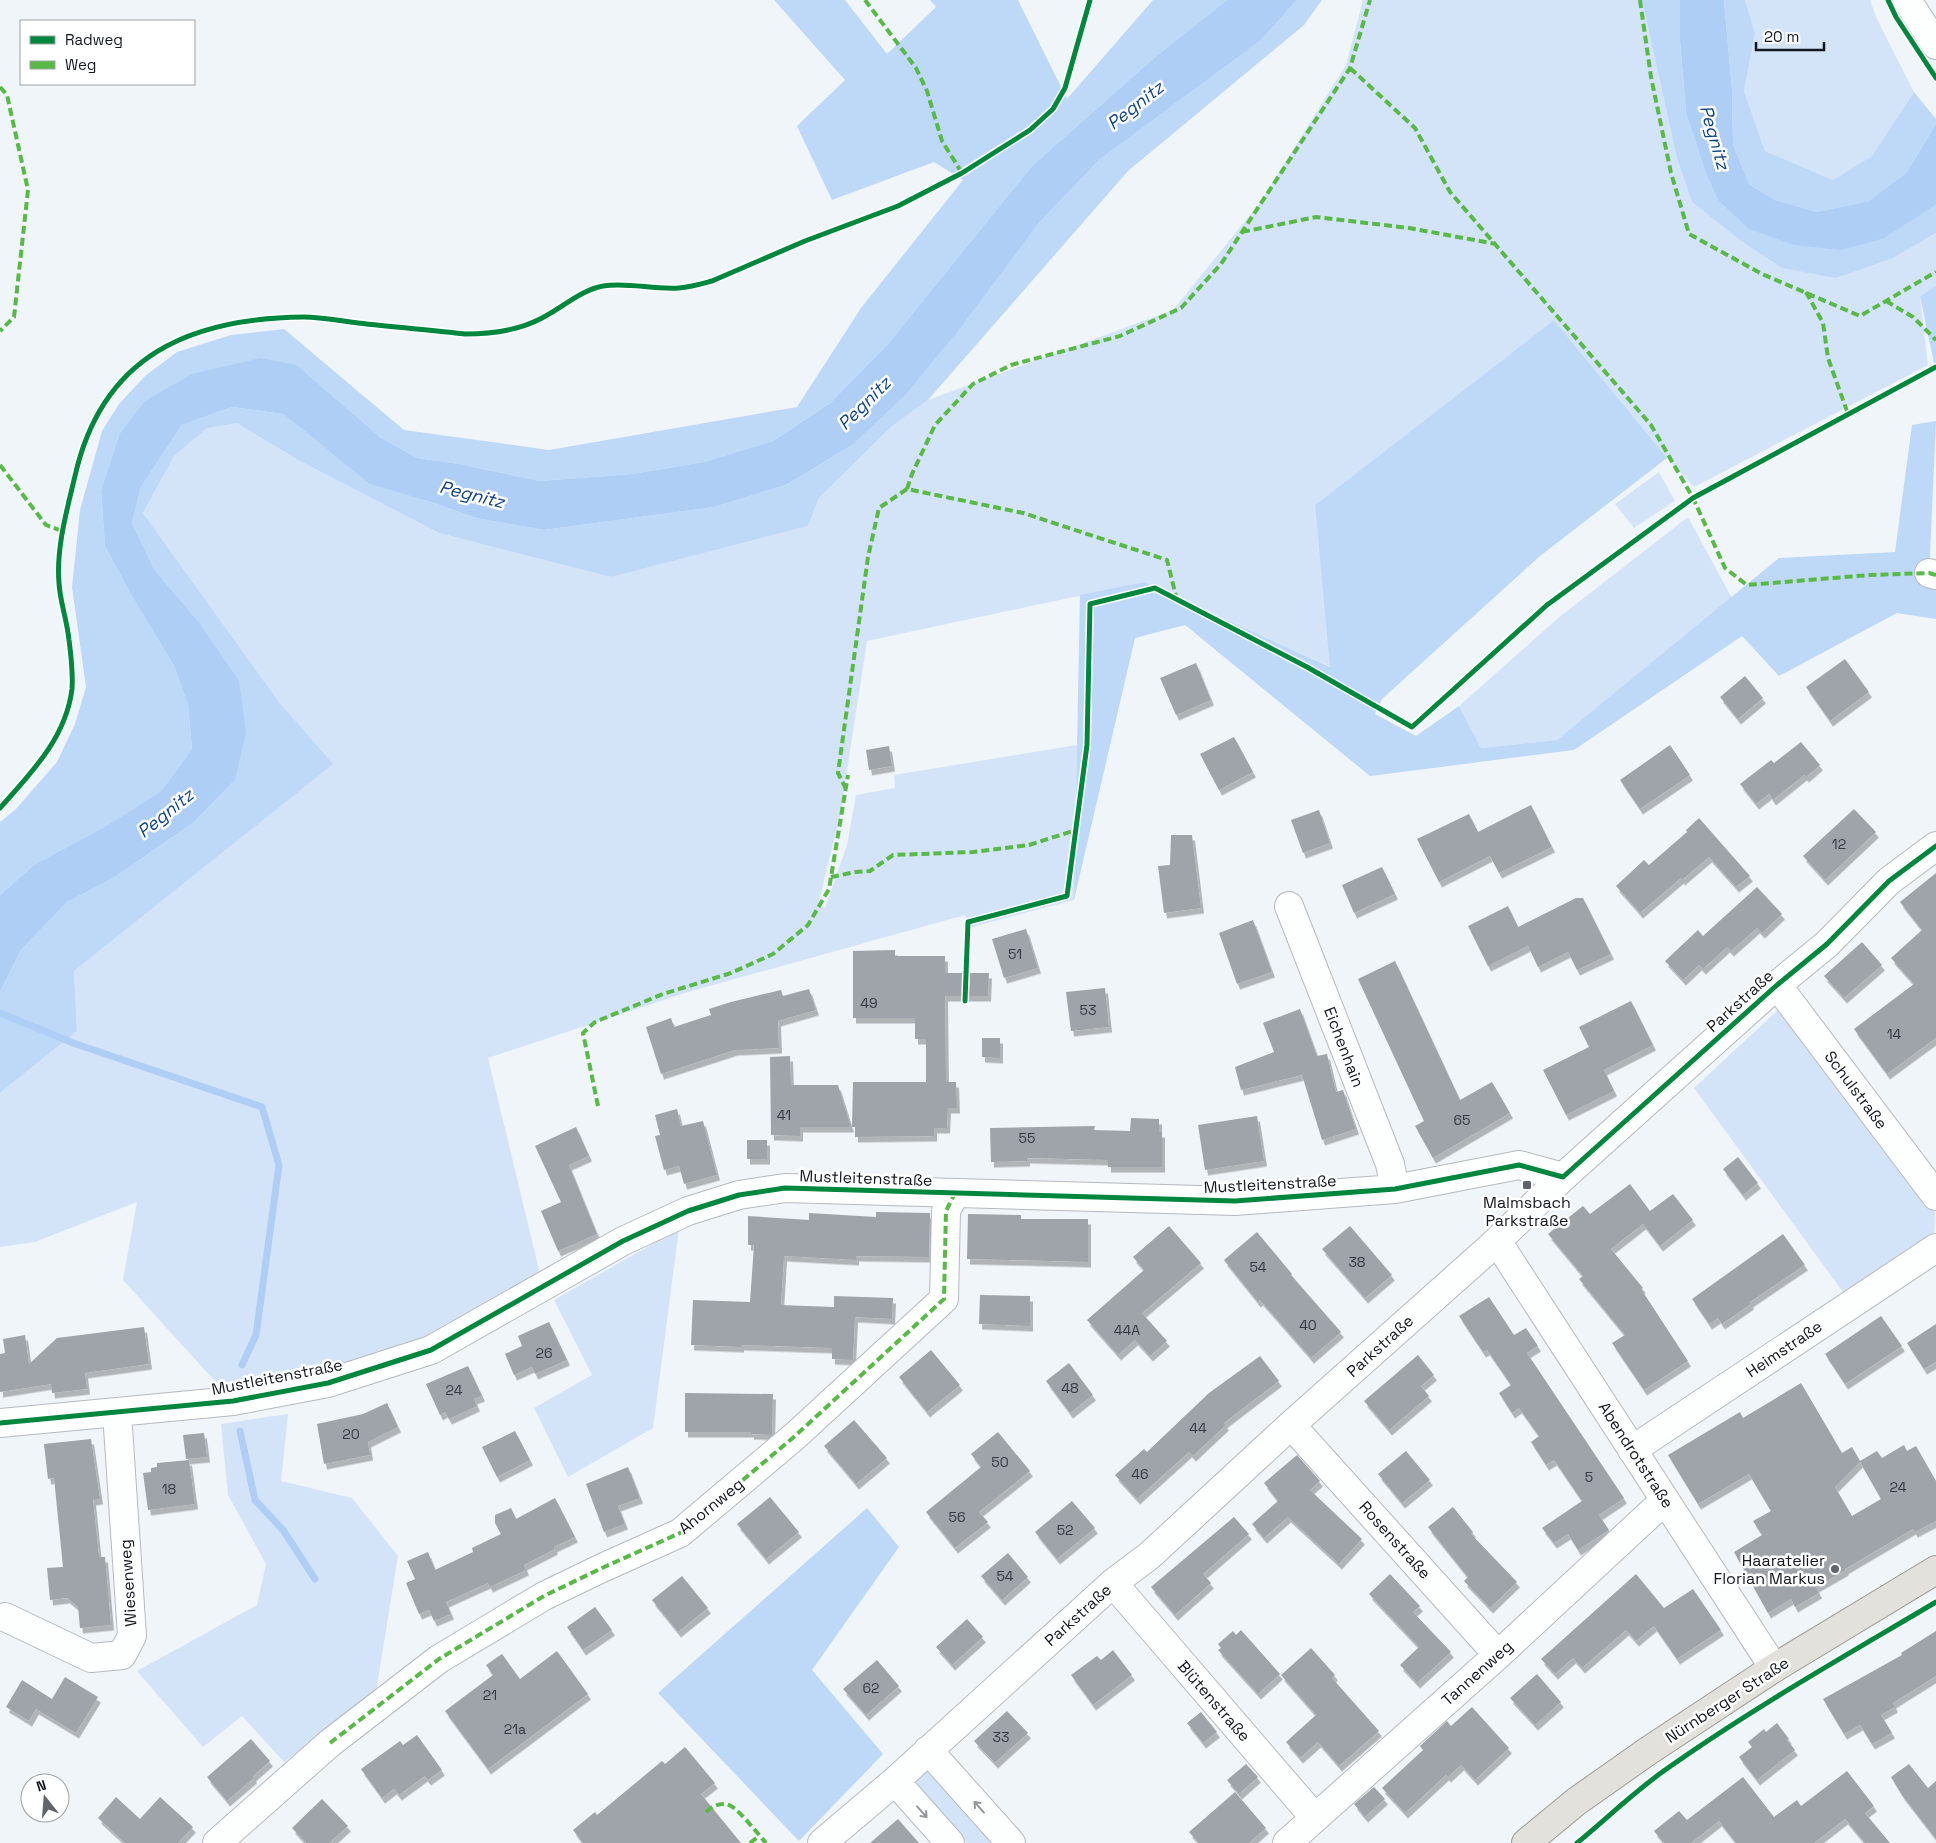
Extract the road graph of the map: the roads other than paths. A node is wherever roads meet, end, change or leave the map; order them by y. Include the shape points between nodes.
1 (1907, 0) edge
2 (1936, 46) edge
3 (1936, 846) edge
4 (1289, 906) dead end
5 (1777, 984) junction
6 (1563, 1177) junction
7 (1395, 1190) junction
8 (955, 1193) junction
9 (1936, 1196) edge
10 (1497, 1241) junction
11 (1936, 1248) edge
12 (118, 1413) junction
13 (0, 1423) edge
14 (1291, 1425) junction
15 (1632, 1450) junction
16 (1665, 1500) junction
17 (1936, 1570) edge
18 (1113, 1583) junction
19 (5, 1617) dead end
20 (1498, 1655) junction
21 (1774, 1668) junction
22 (928, 1750) junction
23 (895, 1781) junction
24 (1315, 1818) junction
25 (217, 1843) edge
26 (822, 1843) edge
27 (950, 1843) edge
28 (1011, 1843) edge
29 (1287, 1843) edge
30 (1526, 1843) edge

1 - 2 street
3 - 5 street, Parkstraße via 1889,881 1827,944
4 - 7 street, Eichenhain via 1390,1164
5 - 6 street, Parkstraße
5 - 9 street, Schulstraße
6 - 7 street, Mustleitenstraße via 1519,1165
6 - 10 street, Parkstraße
7 - 8 street, Mustleitenstraße via 1235,1201
8 - 12 street, Mustleitenstraße via 785,1188 739,1195 688,1211 623,1241 431,1350 328,1383 233,1401
8 - 25 street, Ahornweg via 946,1211 944,1299 795,1436 680,1533 544,1596 439,1659 330,1743
10 - 14 street, Parkstraße
10 - 15 street, Abendrotstraße
11 - 15 street, Heimstraße
12 - 13 street, Mustleitenstraße
12 - 19 street, Wiesenweg via 132,1636 122,1655 91,1658
14 - 18 street, Parkstraße via 1149,1556
14 - 20 street, Rosenstraße
15 - 16 street, Abendrotstraße
16 - 20 street, Tannenweg
16 - 21 street, Abendrotstraße
17 - 21 main road, Nürnberger Straße
18 - 22 street, Parkstraße
18 - 24 street, Blütenstraße
20 - 24 street, Tannenweg
21 - 30 main road, Nürnberger Straße via 1576,1801
22 - 23 street, Parkstraße
28 -> 22 street
23 - 26 street, Parkstraße
23 -> 27 street
24 - 29 street, Tannenweg

